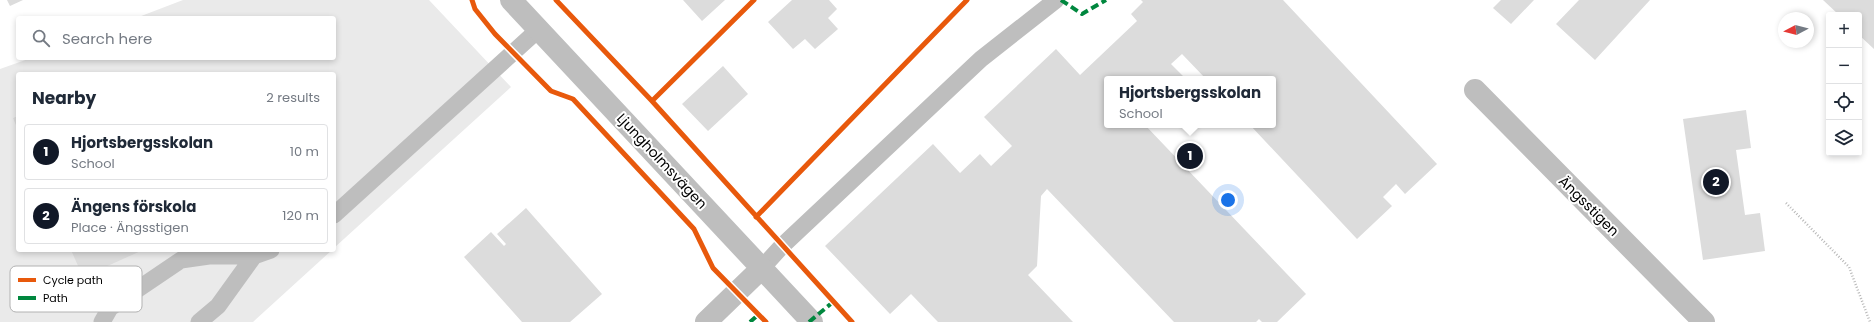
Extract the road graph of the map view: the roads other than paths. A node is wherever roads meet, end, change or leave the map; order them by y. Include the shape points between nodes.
1 (511, 0) edge
2 (1056, 0) edge
3 (539, 29) junction
4 (1475, 90) dead end
5 (336, 213) edge
6 (265, 252) edge
7 (254, 256) junction
8 (762, 268) junction
9 (142, 286) edge
10 (108, 312) edge
11 (102, 322) edge
12 (199, 322) edge
13 (706, 322) edge
14 (812, 322) edge
15 (1704, 322) edge

1 - 3 street, Ljungholmsvägen
2 - 8 lane via 981,59 782,246
3 - 5 lane
3 - 8 street, Ljungholmsvägen
4 - 15 street, Ängsstigen
6 - 7 lane
7 - 9 lane via 209,256 181,260
7 - 12 lane via 218,306
8 - 13 street
8 - 14 street, Ljungholmsvägen
10 - 11 lane

